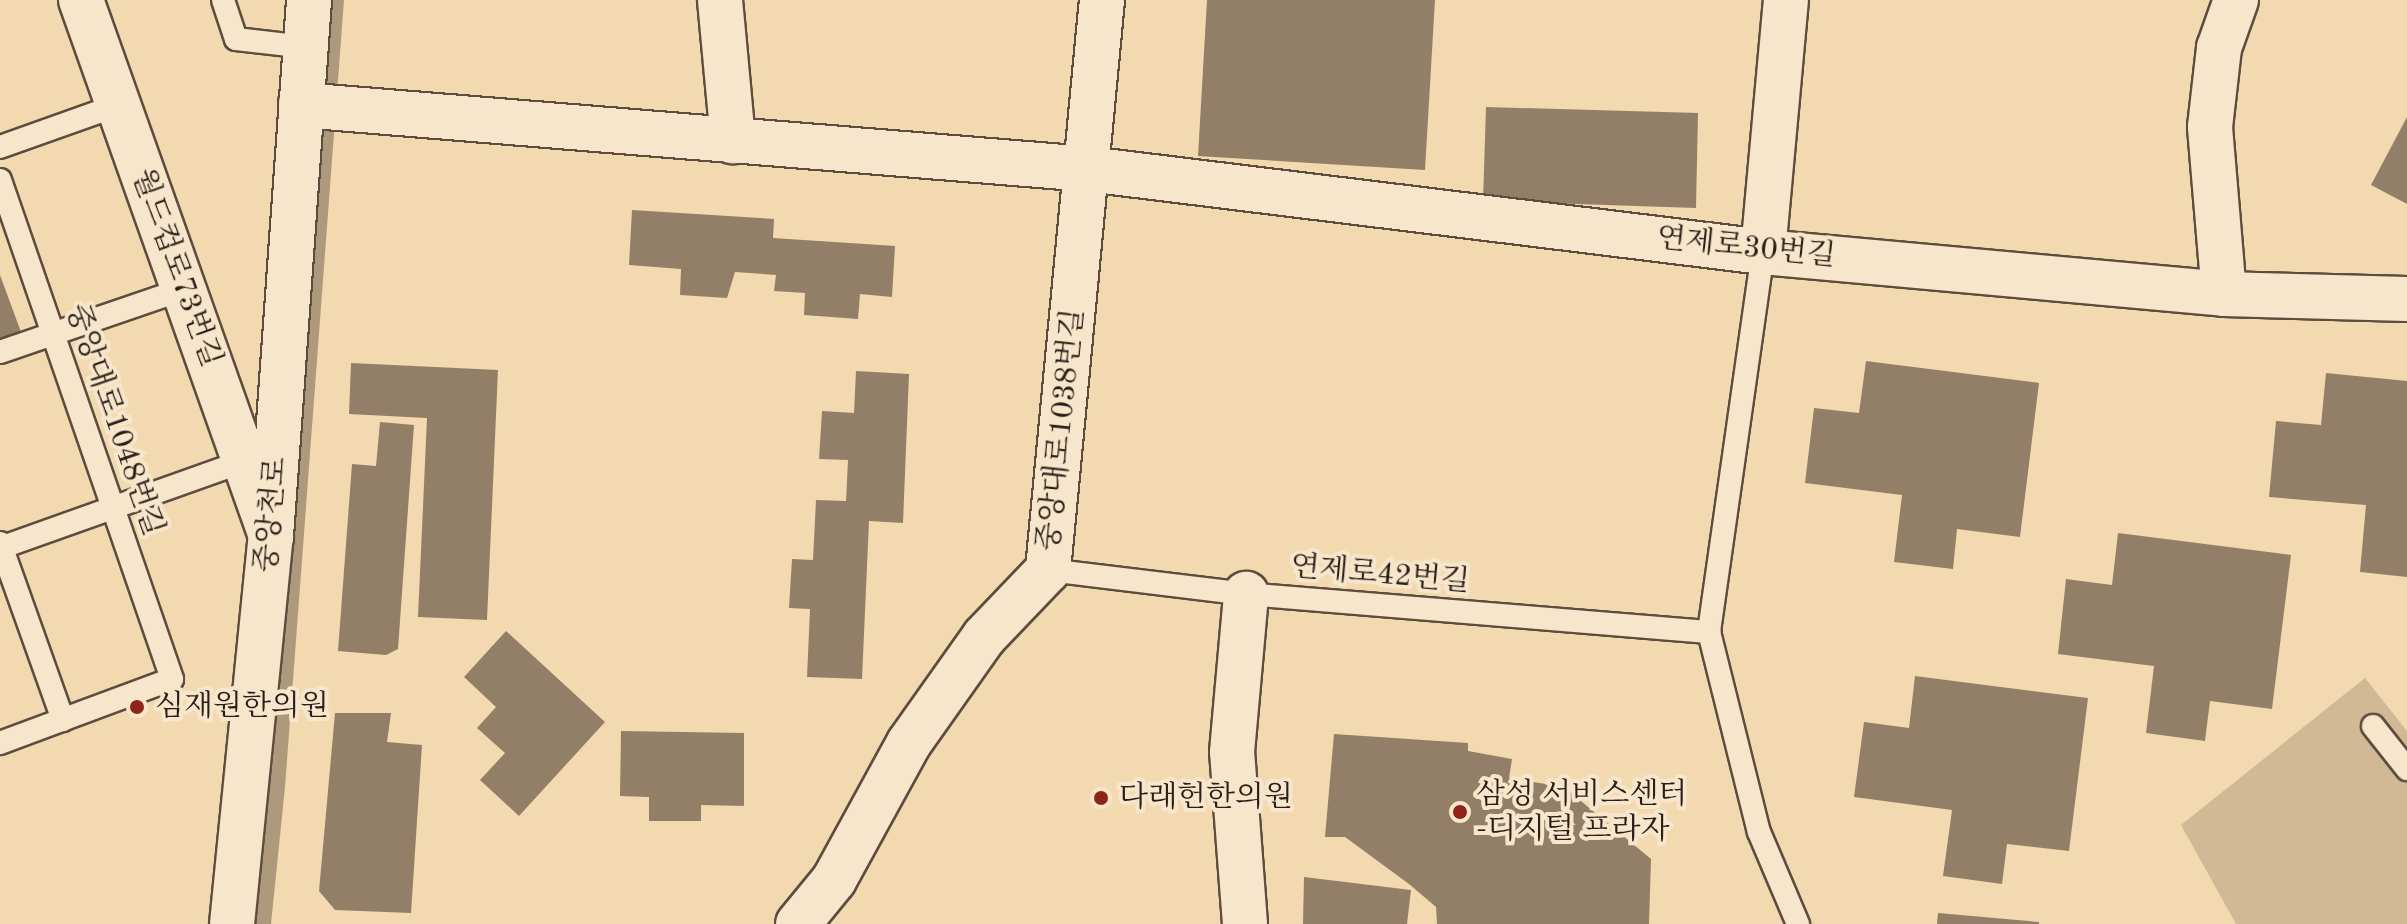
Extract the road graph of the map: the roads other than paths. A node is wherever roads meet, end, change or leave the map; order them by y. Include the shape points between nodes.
1 (81, 0) edge
2 (223, 0) edge
3 (309, 0) edge
4 (720, 0) edge
5 (1102, 0) edge
6 (1786, 0) edge
7 (2236, 0) edge
8 (305, 47) junction
9 (118, 105) junction
10 (301, 105) junction
11 (733, 141) junction
12 (0, 147) edge
13 (1088, 169) junction
14 (0, 180) edge
15 (1763, 252) junction
16 (184, 289) junction
17 (2224, 294) junction
18 (2407, 299) edge
19 (53, 334) junction
20 (0, 352) edge
21 (244, 461) junction
22 (113, 508) junction
23 (271, 536) junction
24 (0, 546) edge
25 (1048, 570) junction
26 (1246, 594) junction
27 (1709, 632) junction
28 (63, 720) junction
29 (2373, 726) dead end
30 (0, 743) edge
31 (2407, 769) edge
32 (232, 924) edge
33 (798, 924) edge
34 (1245, 924) edge
35 (1798, 924) edge

1 - 9 street, 월드컵로73번길
2 - 8 lane via 236,39
3 - 8 street, 중앙천로
4 - 11 street
5 - 13 street, 중앙대로1038번길
6 - 15 street
7 - 17 street via 2219,48 2210,127
8 - 10 street, 중앙천로
9 - 12 lane
9 - 16 street, 월드컵로73번길
10 - 11 street
10 - 23 street, 중앙천로
11 - 13 street, 연제로30번길
13 - 15 street, 연제로30번길
13 - 25 street, 중앙대로1038번길
14 - 19 lane, 중앙대로1048번길
15 - 17 street, 연제로30번길
15 - 27 lane
16 - 19 lane
16 - 21 street, 월드컵로73번길
17 - 18 street, 연제로30번길
19 - 20 lane
19 - 22 lane, 중앙대로1048번길
21 - 22 lane
21 - 23 street, 월드컵로73번길
22 - 24 lane
22 - 28 lane, 중앙대로1048번길 via 172,679
23 - 32 street, 중앙천로
24 - 28 lane
25 - 26 lane, 연제로42번길
25 - 33 street, 중앙대로1038번길 via 984,637 909,743 834,880
26 - 27 lane, 연제로42번길
26 - 34 street via 1232,752
27 - 35 lane via 1759,832
28 - 30 lane
29 - 31 lane

